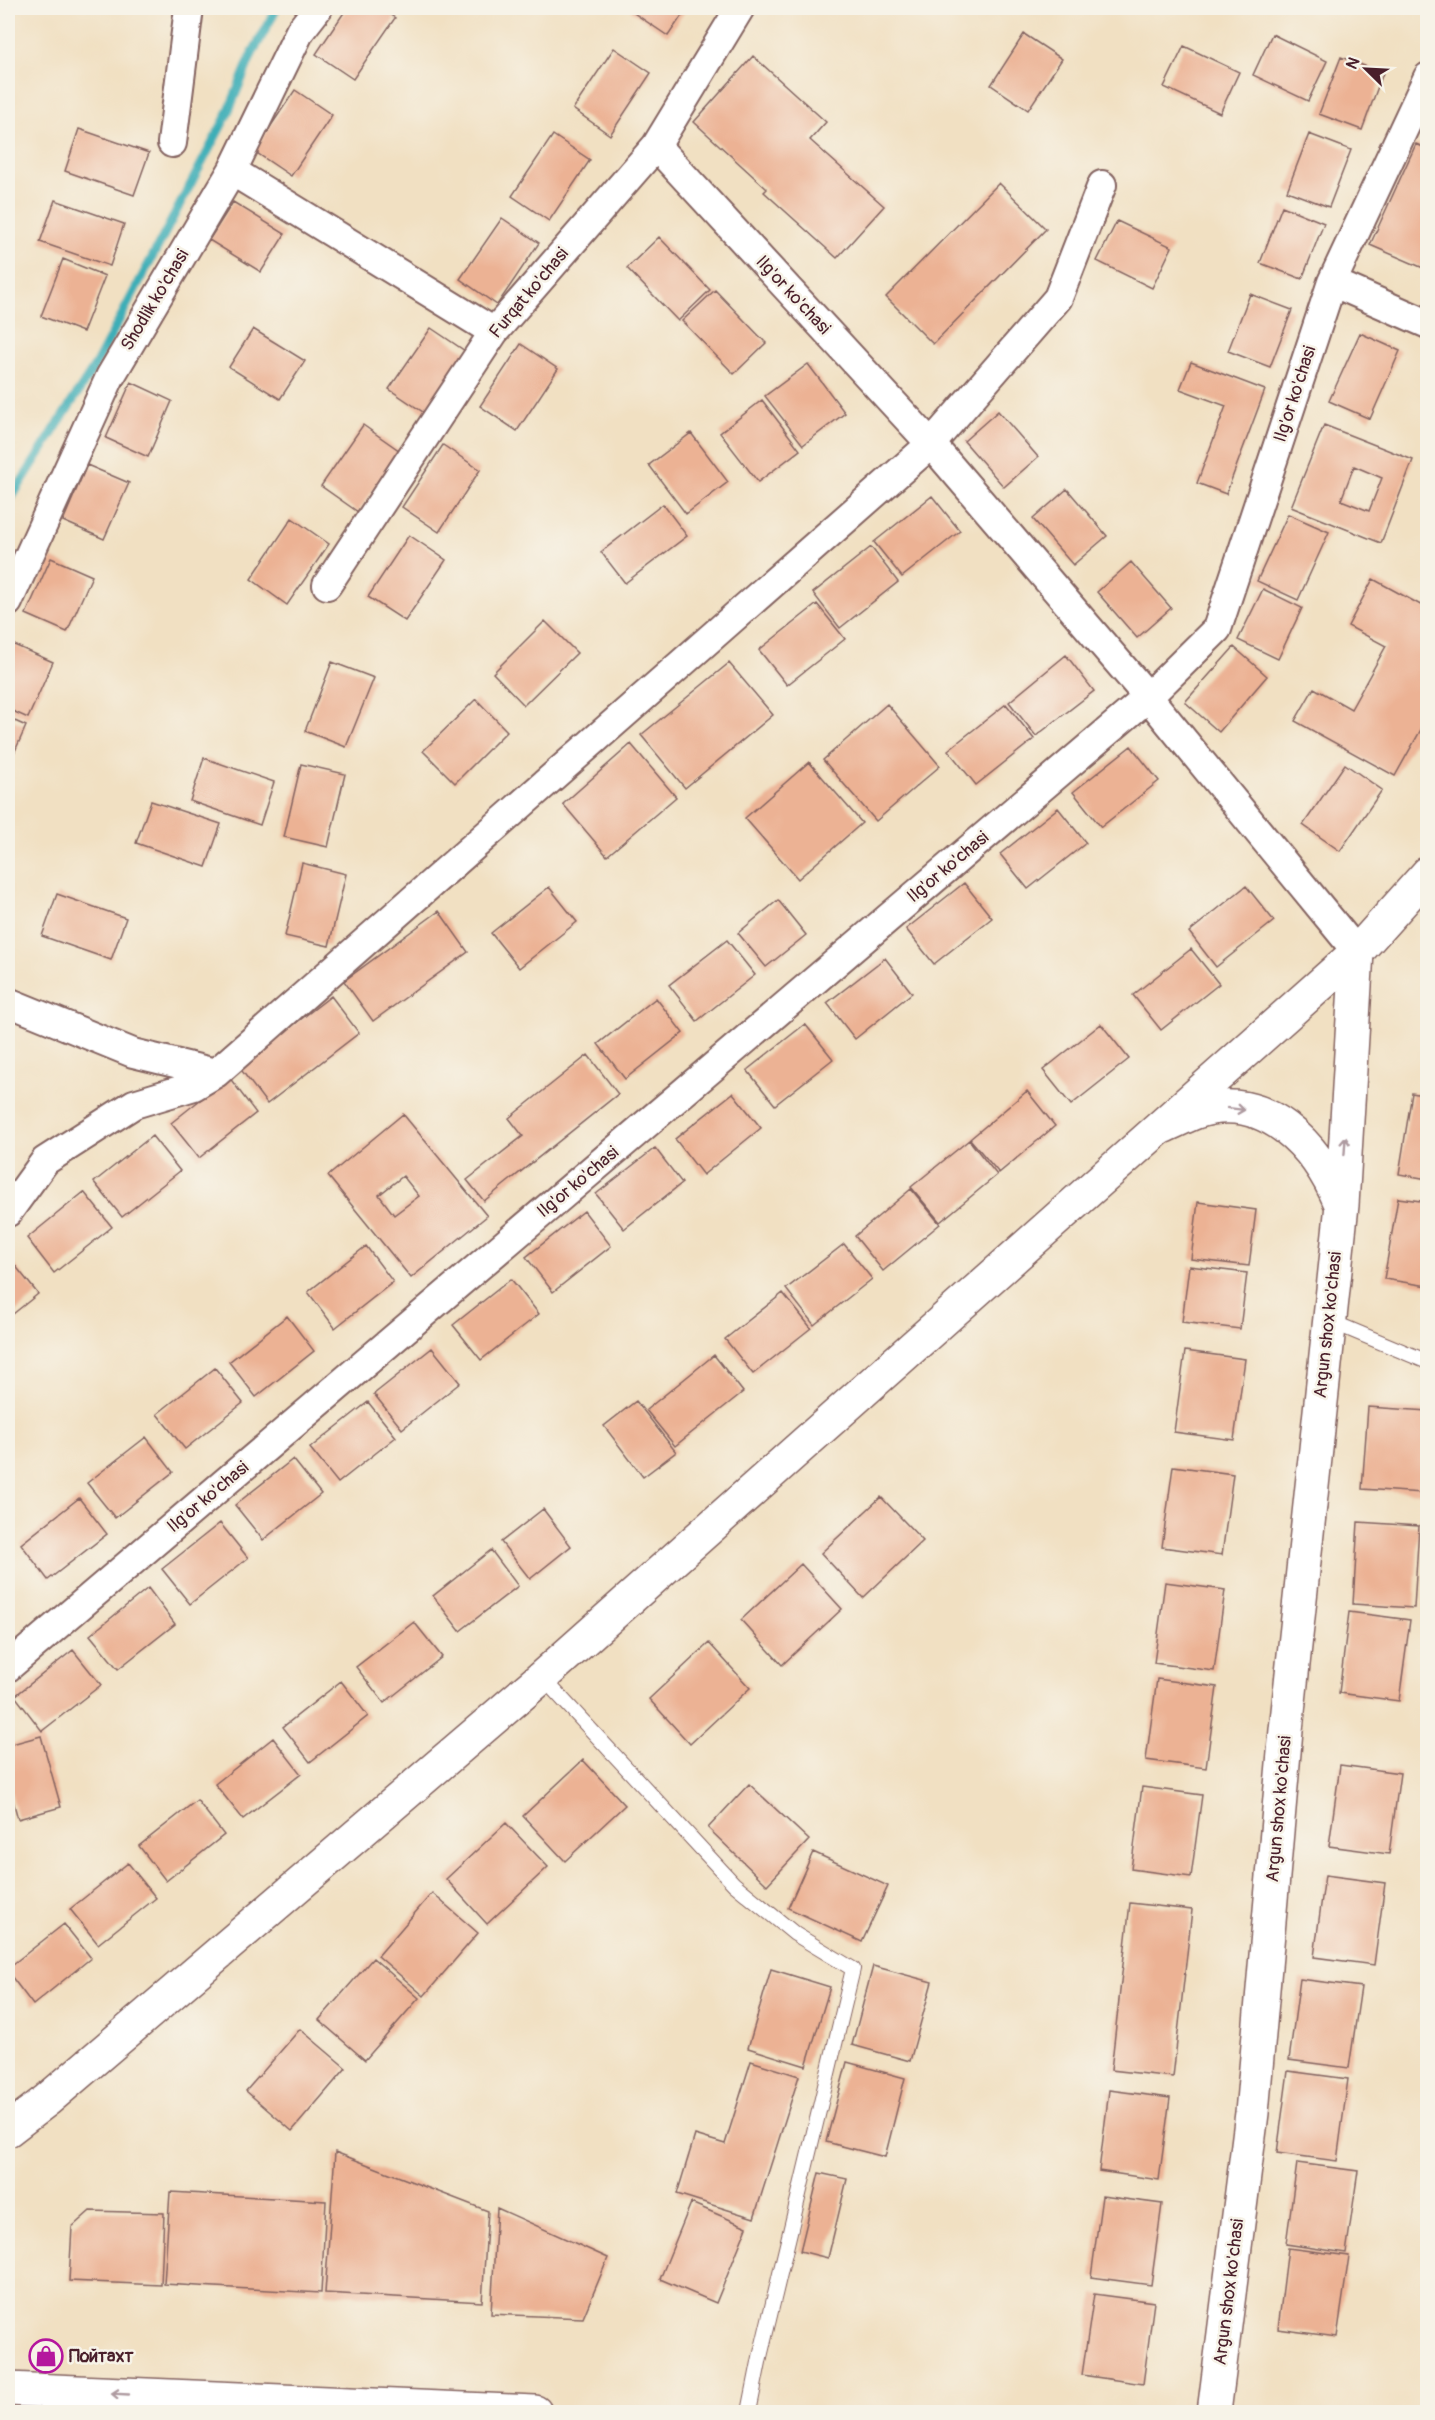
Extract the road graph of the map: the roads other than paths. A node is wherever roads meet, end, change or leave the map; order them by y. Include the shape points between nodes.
1 (189, 8) edge
2 (318, 8) edge
3 (740, 8) edge
4 (1428, 77) edge
5 (172, 143) dead end
6 (656, 146) junction
7 (232, 171) junction
8 (1102, 185) dead end
9 (1332, 282) junction
10 (1428, 324) edge
11 (494, 332) junction
12 (931, 444) junction
13 (327, 585) dead end
14 (8, 602) edge
15 (1148, 697) junction
16 (1428, 873) edge
17 (1357, 952) junction
18 (8, 1002) edge
19 (216, 1073) junction
20 (1161, 1128) junction
21 (1342, 1205) junction
22 (8, 1212) edge
23 (1328, 1321) junction
24 (1428, 1362) edge
25 (8, 1667) edge
26 (542, 1677) junction
27 (8, 2130) edge
28 (8, 2389) edge
29 (535, 2412) edge
30 (749, 2412) edge
31 (1214, 2412) edge

1 - 5 street
2 - 7 street, Shodlik ko'chasi via 300,31
3 - 6 street, Furqat ko'chasi
4 - 9 street, Ilg'or ko'chasi
6 - 11 street, Furqat ko'chasi
6 - 12 street, Ilg'or ko'chasi
7 - 11 street
7 - 14 street, Shodlik ko'chasi via 110,377
8 - 12 street via 1058,298
9 - 10 street
9 - 15 street, Ilg'or ko'chasi via 1217,629
11 - 13 street, Furqat ko'chasi
12 - 15 street, Ilg'or ko'chasi
12 - 19 street
15 - 17 street, Ilg'or ko'chasi
15 - 25 street, Ilg'or ko'chasi
16 - 17 main road
17 - 20 main road
21 -> 17 main road, Argun shox ko'chasi
18 - 19 street via 133,1053
19 - 22 street via 194,1086 134,1104 45,1161
20 -> 21 main road via 1198,1111 1233,1107 1257,1113 1299,1136 1331,1179
20 - 26 main road
21 - 23 main road, Argun shox ko'chasi
23 - 24 lane
23 - 31 main road, Argun shox ko'chasi via 1252,2113
26 - 27 main road
26 - 30 lane via 734,1884 795,1934 853,1969
29 -> 28 main road

